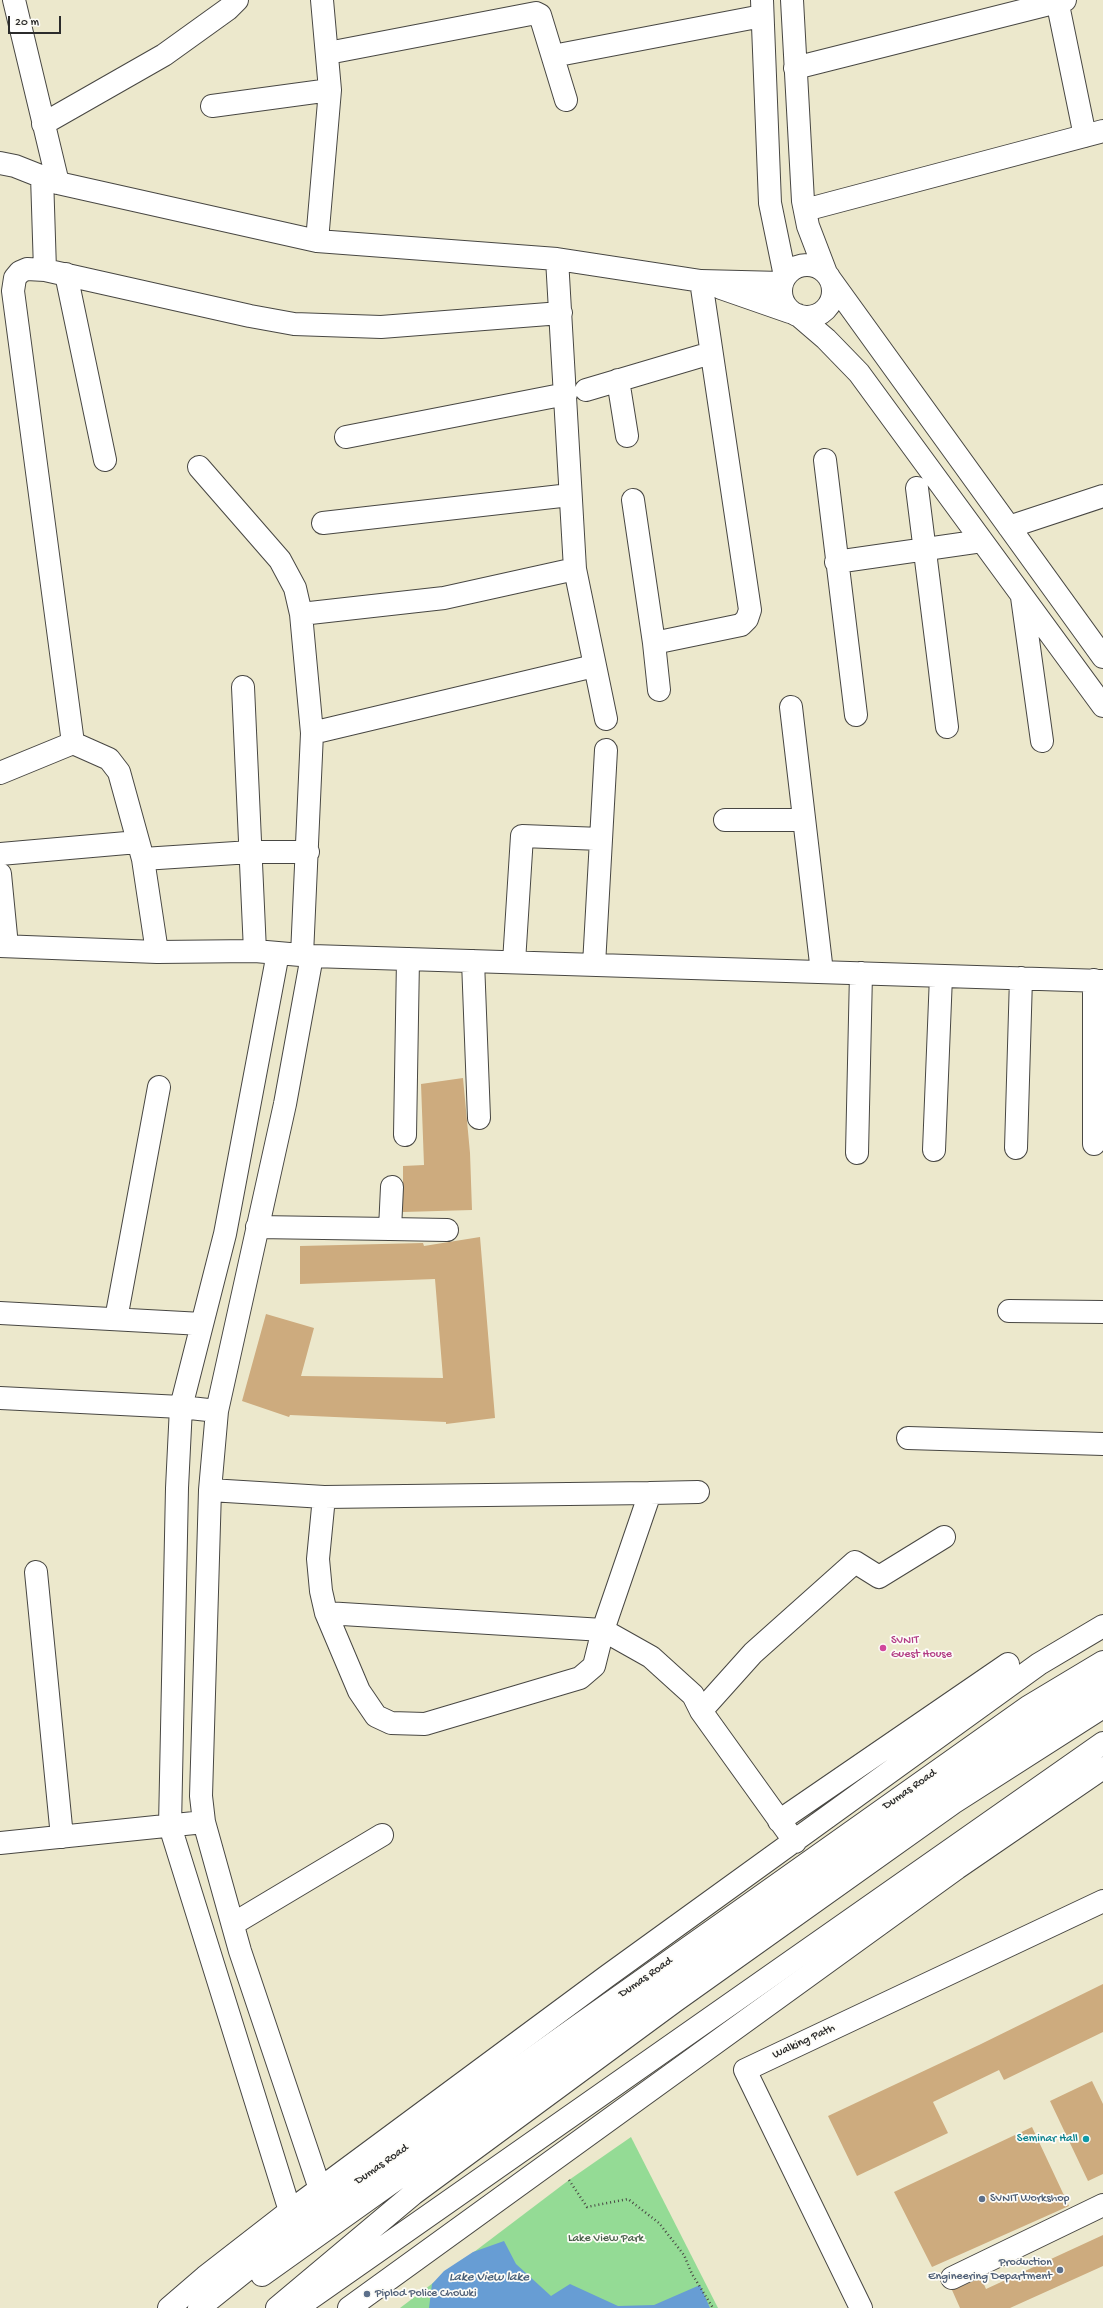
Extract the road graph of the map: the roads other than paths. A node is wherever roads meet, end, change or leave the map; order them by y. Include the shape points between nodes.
1 (14, 0) edge
2 (237, 0) edge
3 (322, 0) edge
4 (792, 0) edge
5 (1060, 1) edge
6 (762, 8) edge
7 (328, 53) junction
8 (553, 56) junction
9 (795, 68) junction
10 (330, 90) junction
11 (566, 100) dead end
12 (212, 106) dead end
13 (43, 124) junction
14 (1094, 134) edge
15 (0, 163) edge
16 (50, 180) junction
17 (805, 210) junction
18 (317, 241) junction
19 (557, 259) junction
20 (56, 272) junction
21 (828, 276) junction
22 (783, 280) junction
23 (701, 281) junction
24 (7, 292) edge
25 (561, 312) junction
26 (794, 314) junction
27 (711, 353) junction
28 (618, 380) junction
29 (576, 392) junction
30 (627, 436) dead end
31 (346, 437) dead end
32 (105, 460) dead end
33 (825, 460) dead end
34 (199, 467) dead end
35 (917, 488) dead end
36 (570, 495) junction
37 (1103, 496) edge
38 (632, 500) dead end
39 (323, 523) dead end
40 (1009, 527) junction
41 (982, 541) junction
42 (924, 549) junction
43 (836, 562) junction
44 (575, 569) junction
45 (1022, 596) junction
46 (302, 614) junction
47 (654, 643) junction
48 (1103, 658) edge
49 (594, 666) junction
50 (243, 687) dead end
51 (659, 690) dead end
52 (1103, 706) edge
53 (791, 707) dead end
54 (856, 715) dead end
55 (606, 719) dead end
56 (947, 727) dead end
57 (312, 733) junction
58 (1042, 741) dead end
59 (74, 743) junction
60 (606, 750) dead end
61 (0, 773) edge
62 (724, 820) dead end
63 (804, 820) junction
64 (601, 839) junction
65 (140, 851) junction
66 (251, 852) junction
67 (308, 852) junction
68 (0, 854) edge
69 (0, 874) edge
70 (4, 946) edge
71 (254, 951) junction
72 (157, 952) junction
73 (278, 953) junction
74 (307, 956) junction
75 (408, 959) junction
76 (474, 961) junction
77 (514, 962) junction
78 (594, 965) junction
79 (822, 972) junction
80 (861, 973) junction
81 (941, 976) junction
82 (1021, 978) junction
83 (1099, 980) edge
84 (159, 1087) dead end
85 (479, 1118) dead end
86 (405, 1135) dead end
87 (1094, 1144) dead end
88 (1016, 1148) dead end
89 (934, 1150) dead end
90 (857, 1153) dead end
91 (392, 1187) dead end
92 (257, 1228) junction
93 (390, 1229) junction
94 (447, 1230) dead end
95 (1009, 1311) dead end
96 (1103, 1312) edge
97 (0, 1313) edge
98 (116, 1319) junction
99 (202, 1324) junction
100 (0, 1398) edge
101 (181, 1407) junction
102 (217, 1411) junction
103 (908, 1438) dead end
104 (1103, 1444) edge
105 (210, 1490) junction
106 (698, 1492) dead end
107 (650, 1493) junction
108 (324, 1497) junction
109 (944, 1537) dead end
110 (36, 1572) dead end
111 (326, 1613) junction
112 (1103, 1626) edge
113 (603, 1630) junction
114 (1103, 1662) edge
115 (1008, 1664) dead end
116 (1103, 1685) edge
117 (1103, 1707) edge
118 (701, 1711) junction
119 (1103, 1743) edge
120 (1103, 1768) edge
121 (780, 1820) junction
122 (204, 1822) junction
123 (170, 1826) junction
124 (382, 1835) dead end
125 (62, 1837) junction
126 (795, 1842) junction
127 (0, 1843) edge
128 (1103, 1901) edge
129 (232, 1924) junction
130 (320, 2189) junction
131 (1103, 2205) edge
132 (290, 2212) junction
133 (952, 2278) dead end
134 (169, 2308) edge
135 (199, 2308) edge
136 (209, 2308) edge
137 (277, 2308) edge
138 (297, 2308) edge
139 (349, 2308) edge
140 (861, 2308) edge

1 - 13 street
2 - 13 street via 154,62
3 - 7 street
4 - 9 street
5 - 9 street
5 - 14 street
6 - 8 street
6 - 22 street via 770,203
7 - 8 street via 536,13 540,15
7 - 10 street
8 - 11 street
9 - 17 street via 800,179
10 - 12 street
10 - 18 street
13 - 16 street
14 - 17 street
15 - 16 street
16 - 18 street
16 - 20 street
17 - 21 street
18 - 19 street
19 - 23 street
19 - 25 street
20 - 24 street via 27,269 20,272
20 - 25 street via 294,324 381,327
20 - 32 street
21 - 22 street via 812,265 804,265 790,270
21 - 26 street via 832,297 823,311 815,316
21 - 40 street
22 - 23 street
22 - 26 street via 781,299
23 - 26 street
23 - 27 street
24 - 59 street
25 - 29 street
26 - 41 street via 826,339 859,373
27 - 28 street
27 - 47 street via 750,610 747,619 741,625
28 - 29 street
28 - 30 street
29 - 31 street
29 - 36 street
33 - 43 street
34 - 46 street via 280,560 295,588
35 - 42 street
36 - 39 street
36 - 44 street
37 - 40 street
38 - 47 street
40 - 48 street
41 - 42 street
41 - 45 street
42 - 43 street
42 - 56 street
43 - 54 street
44 - 46 street via 444,598
44 - 49 street
45 - 52 street
45 - 58 street
46 - 57 street
47 - 51 street
49 - 55 street
49 - 57 street
50 - 66 street
53 - 63 street
57 - 67 street
59 - 61 street
59 - 65 street via 109,759 119,772
60 - 64 street
62 - 63 street
63 - 79 street
64 - 77 street via 522,836
64 - 78 street
65 - 66 street
65 - 68 street
65 - 72 street
66 - 67 street
66 - 71 street
67 - 74 street
69 - 70 street
70 - 72 street
71 - 72 street
71 - 73 street
73 - 74 street
73 - 99 street via 225,1234
74 - 75 street
74 - 92 street via 285,1104
75 - 76 street
75 - 86 street
76 - 77 street
76 - 85 street
77 - 78 street
78 - 79 street
79 - 80 street
80 - 81 street
80 - 90 street
81 - 82 street
81 - 89 street
82 - 83 street
82 - 88 street
83 - 87 street
84 - 98 street
91 - 93 street
92 - 93 street
92 - 102 street
93 - 94 street
95 - 96 street
97 - 98 street
98 - 99 street
99 - 101 street
100 - 101 street
101 - 102 street
101 - 123 street
102 - 105 street
103 - 104 street
105 - 108 street
105 - 122 street via 201,1785
106 - 107 street
107 - 108 street
107 - 113 street
108 - 111 street via 318,1559
109 - 118 street via 880,1577 855,1562 753,1653
110 - 125 street
111 - 113 street
111 - 113 street via 359,1691 376,1716 391,1723 425,1724 440,1721 580,1678 594,1666
112 - 126 street via 1039,1664
113 - 118 street via 651,1657 693,1696
114 - 135 street, Dumas Road via 1028,1707 345,2191
115 - 121 street
116 - 136 street via 902,1814 639,2006 223,2303
117 - 137 street via 953,1803 675,2001 413,2194
118 - 121 street
119 - 138 street
120 - 139 street via 958,1868
121 - 126 street
122 - 123 street
122 - 129 street
123 - 125 street
123 - 132 street
124 - 129 street
125 - 127 street
126 - 130 street via 606,1977
128 - 140 street, Walking Path via 745,2070
129 - 130 street
130 - 132 street
131 - 133 street
132 - 134 street

